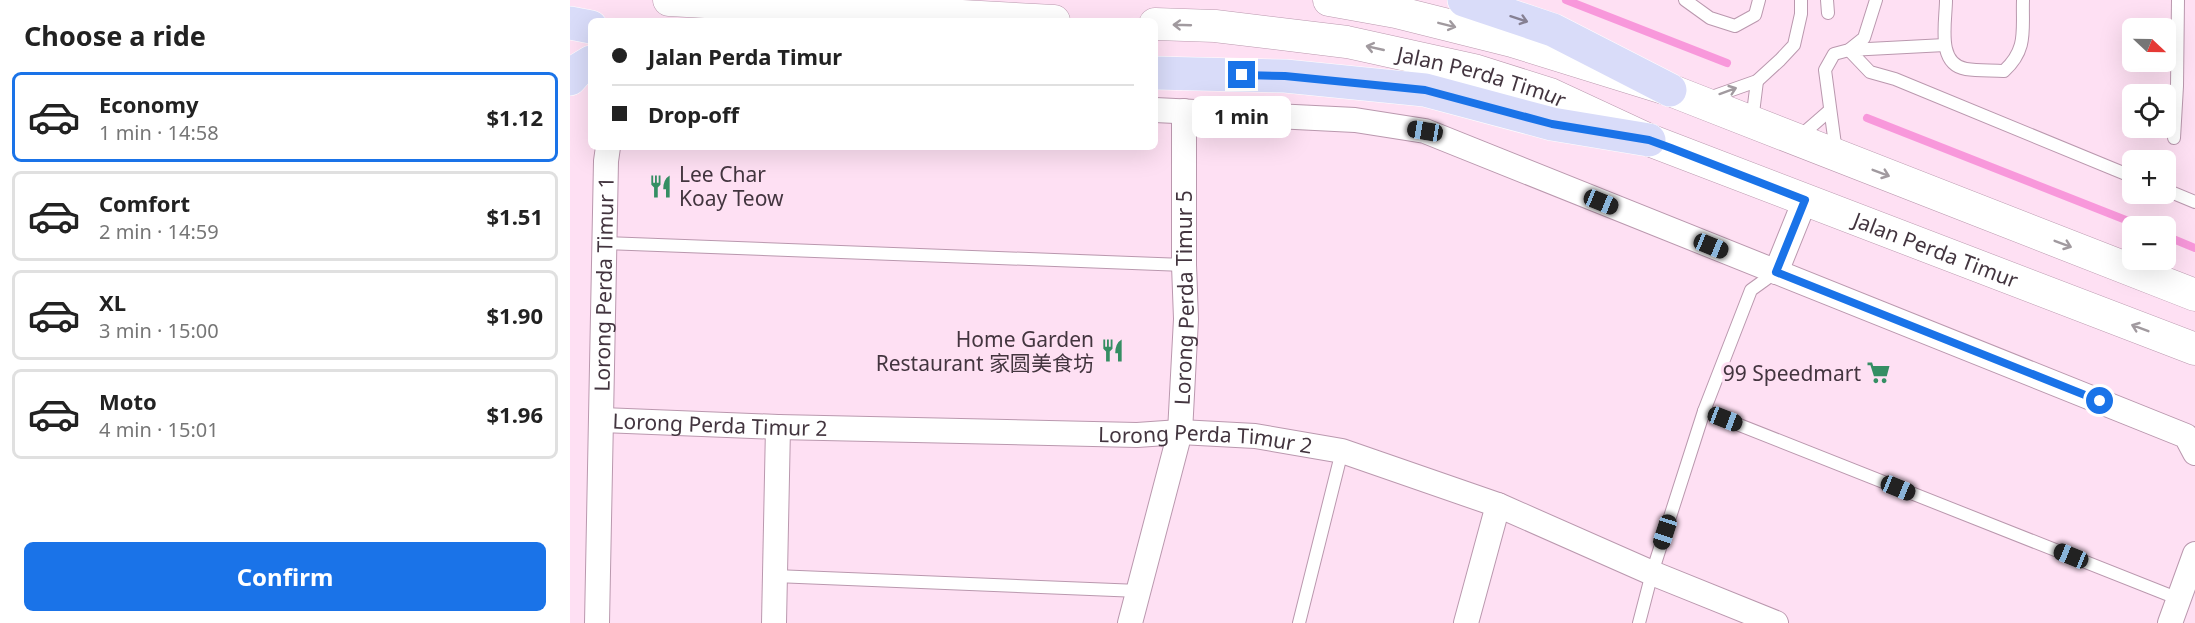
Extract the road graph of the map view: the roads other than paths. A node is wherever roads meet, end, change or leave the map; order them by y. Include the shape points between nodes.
1 (669, 0) edge
2 (1329, 0) edge
3 (1464, 0) edge
4 (1685, 0) edge
5 (1759, 0) edge
6 (1801, 0) edge
7 (1876, 0) edge
8 (1946, 0) edge
9 (2023, 0) edge
10 (2178, 0) edge
11 (999, 18) edge
12 (570, 23) edge
13 (1158, 24) edge
14 (588, 26) edge
15 (1945, 45) junction
16 (1849, 50) junction
17 (588, 64) edge
18 (1158, 73) edge
19 (570, 79) edge
20 (1757, 81) junction
21 (1684, 96) junction
22 (2176, 103) edge
23 (1158, 110) edge
24 (1184, 111) junction
25 (1829, 111) junction
26 (1752, 123) junction
27 (1649, 140) junction
28 (1796, 140) junction
29 (607, 154) edge
30 (1836, 156) junction
31 (2122, 172) edge
32 (2176, 194) edge
33 (1805, 200) junction
34 (2195, 202) edge
35 (605, 243) junction
36 (1184, 265) junction
37 (1776, 272) junction
38 (2195, 295) edge
39 (2195, 349) edge
40 (1704, 411) junction
41 (602, 420) junction
42 (778, 427) junction
43 (1180, 432) junction
44 (1342, 451) junction
45 (2195, 453) edge
46 (1498, 505) junction
47 (2195, 554) edge
48 (1653, 573) junction
49 (775, 576) junction
50 (1138, 591) junction
51 (2179, 599) junction
52 (597, 623) edge
53 (774, 623) edge
54 (1130, 623) edge
55 (1299, 623) edge
56 (1466, 623) edge
57 (1639, 623) edge
58 (1776, 623) edge
59 (2170, 623) edge

1 - 11 street
2 -> 21 street, Jalan Perda Timur via 1512,41
3 -> 21 main road via 1553,30
4 - 5 lane via 1710,18 1735,26 1755,15
6 - 20 lane via 1794,45
7 - 16 lane via 1864,38
8 - 15 lane
9 - 15 lane via 2022,43 2019,54 2004,71 1964,69 1950,60
10 - 22 lane
12 - 14 main road
27 -> 13 street, Jalan Perda Timur via 1550,94 1474,70 1347,42 1215,26
15 - 16 lane
16 - 25 lane via 1834,54 1825,70
16 - 31 lane via 1870,72
17 - 19 main road
18 - 27 main road via 1285,76 1425,90 1552,124
21 -> 20 lane
20 - 26 lane
21 - 26 street, Jalan Perda Timur
23 - 24 street
24 - 36 street, Lorong Perda Timur 5
24 - 37 street via 1355,120 1425,131
25 - 28 lane
25 - 30 lane
26 - 28 street, Jalan Perda Timur
27 - 33 street, Jalan Perda Timur
28 - 30 street, Jalan Perda Timur
29 - 35 street, Lorong Perda Timur 1
30 -> 38 street, Jalan Perda Timur
32 - 34 lane
33 - 37 street
39 -> 33 street, Jalan Perda Timur
35 - 36 lane
35 - 41 street, Lorong Perda Timur 1
36 - 43 street, Lorong Perda Timur 5 via 1186,319
37 - 40 lane via 1750,290
37 - 45 street via 2186,436
40 - 48 lane
40 - 51 lane
41 - 42 street, Lorong Perda Timur 2
41 - 52 street, Lorong Perda Timur 1
42 - 43 street, Lorong Perda Timur 2 via 1137,435
42 - 49 street
43 - 44 street, Lorong Perda Timur 2 via 1255,436
43 - 50 street, Lorong Perda Timur 5
44 - 46 street, Lorong Perda Timur 2
44 - 55 lane
46 - 48 street, Lorong Perda Timur 2
46 - 56 street
47 - 51 street
48 - 57 lane
48 - 58 street, Lorong Perda Timur 2
49 - 50 lane
49 - 53 street
50 - 54 street, Lorong Perda Timur 5
51 - 59 street

